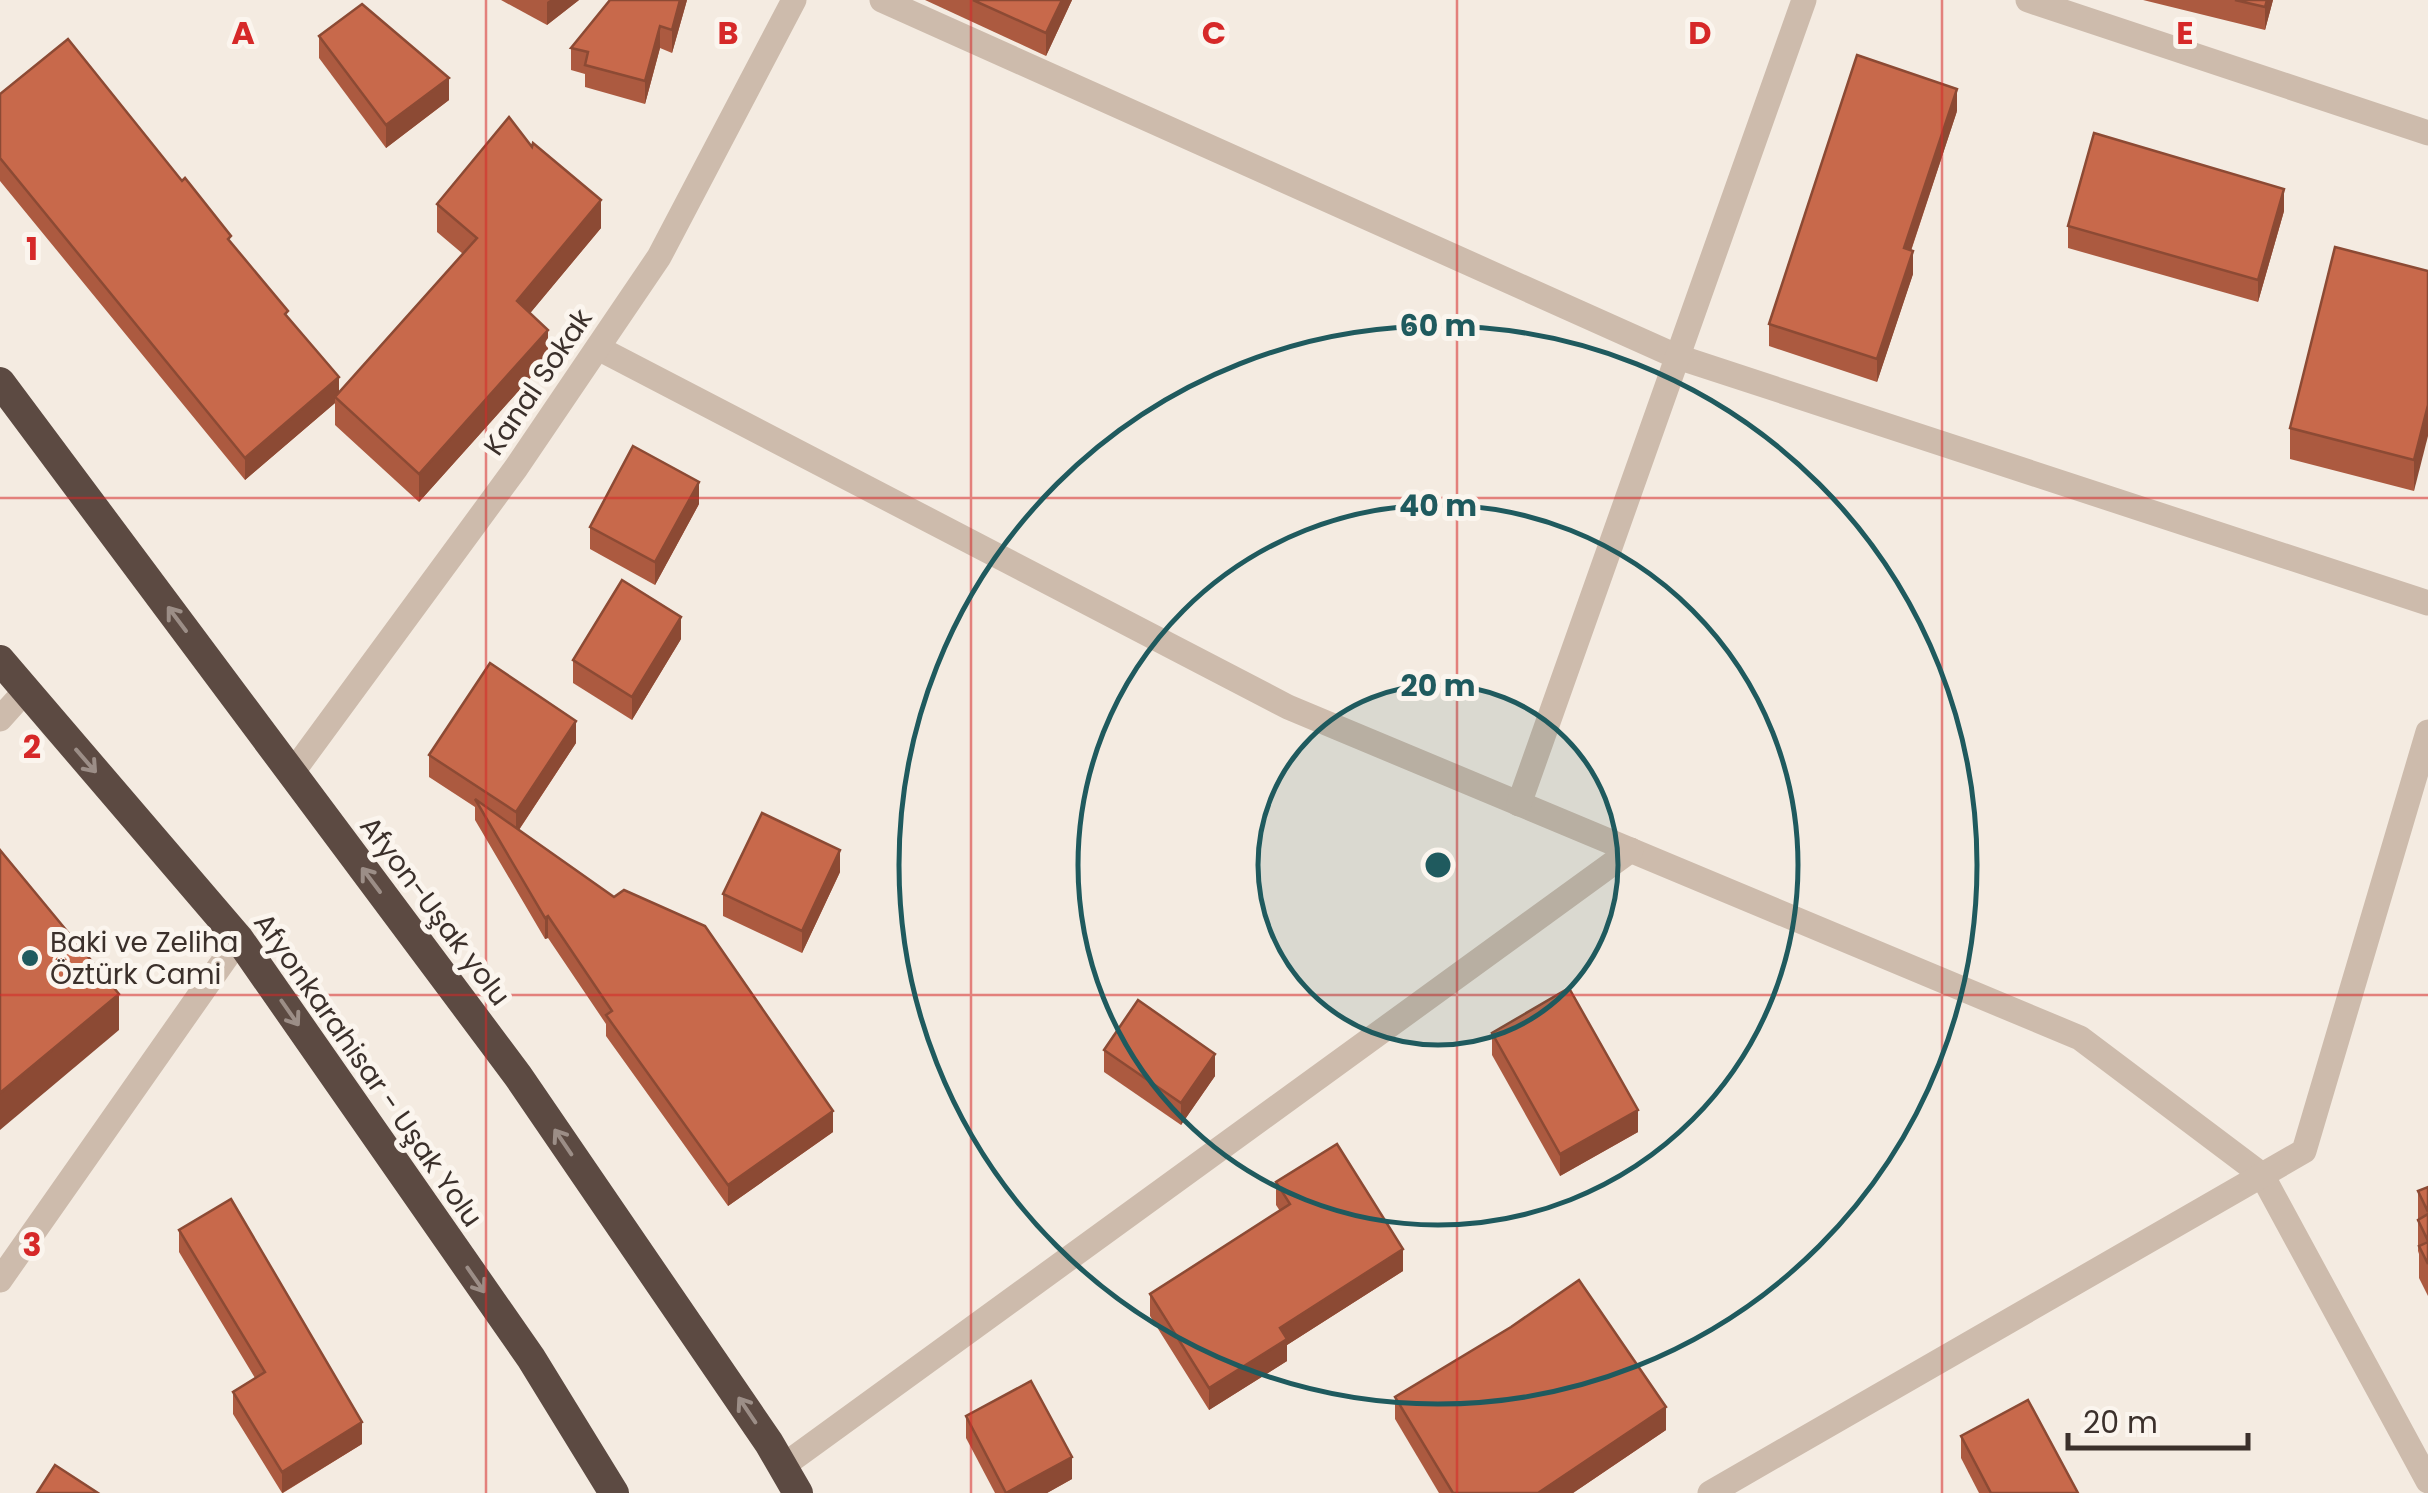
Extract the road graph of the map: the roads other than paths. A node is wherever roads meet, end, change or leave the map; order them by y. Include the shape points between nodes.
1 (794, 0) edge
2 (882, 0) edge
3 (1804, 0) edge
4 (2045, 2) edge
5 (2428, 133) edge
6 (598, 348) junction
7 (1678, 357) junction
8 (0, 382) edge
9 (2428, 603) edge
10 (0, 660) edge
11 (26, 690) junction
12 (0, 719) edge
13 (2428, 732) edge
14 (292, 773) junction
15 (1519, 804) junction
16 (1631, 850) junction
17 (239, 940) junction
18 (2262, 1175) junction
19 (0, 1280) edge
20 (783, 1466) junction
21 (2428, 1482) edge
22 (1721, 1490) edge
23 (614, 1493) edge
24 (798, 1493) edge

1 - 6 street, Kanal Sokak via 659,257
2 - 7 street
3 - 7 street
4 - 5 street
6 - 14 street, Kanal Sokak
6 - 15 street via 1288,707
7 - 9 street
7 - 15 street
14 -> 8 highway, Afyon-Uşak yolu
10 - 11 highway, Afyonkarahisar - Uşak Yolu
11 - 12 street
11 -> 17 highway, Afyonkarahisar - Uşak Yolu
13 - 18 street via 2304,1151
20 -> 14 highway, Afyon-Uşak yolu via 518,1076
15 - 16 street
16 - 18 street via 2080,1038
16 - 20 street
17 - 19 street
17 -> 23 highway, Afyonkarahisar - Uşak Yolu via 531,1358
18 - 21 street
18 - 22 street
20 - 24 highway, Afyon-Uşak yolu

